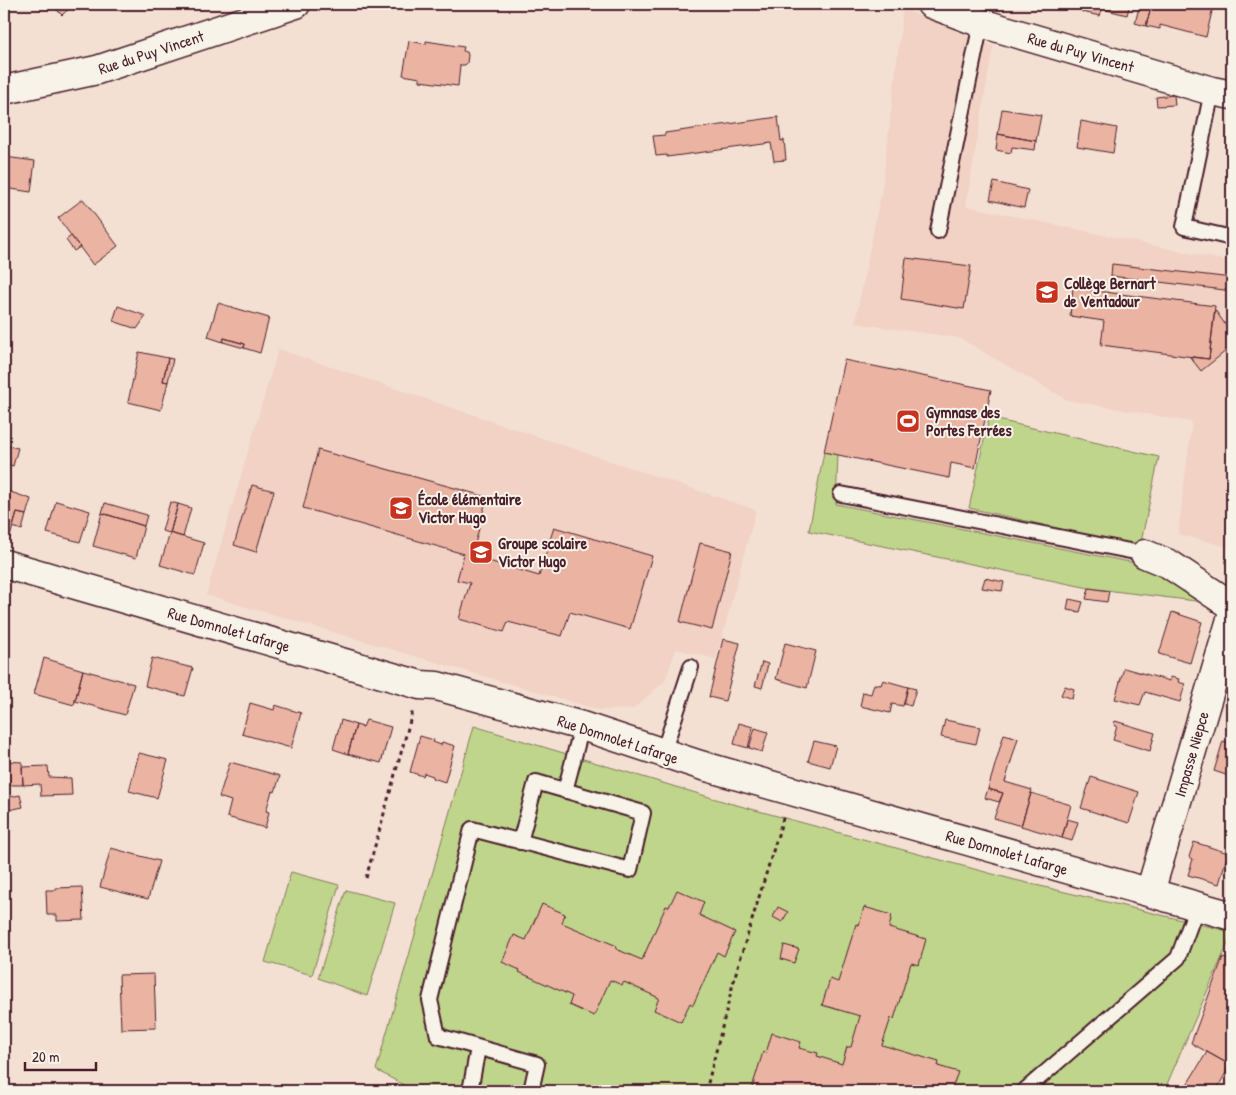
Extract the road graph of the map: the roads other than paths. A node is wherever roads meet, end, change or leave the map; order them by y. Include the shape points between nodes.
1 (296, 4) edge
2 (931, 4) edge
3 (981, 23) junction
4 (4, 90) edge
5 (1222, 93) edge
6 (938, 231) dead end
7 (1232, 238) edge
8 (841, 494) dead end
9 (1145, 554) joint
10 (4, 564) edge
11 (1232, 606) edge
12 (1232, 616) edge
13 (691, 667) dead end
14 (582, 726) junction
15 (663, 753) junction
16 (565, 791) junction
17 (520, 842) junction
18 (1150, 892) junction
19 (1197, 906) junction
20 (1232, 916) edge
21 (478, 1048) junction
22 (470, 1091) edge
23 (530, 1091) edge
24 (1024, 1091) edge

1 - 4 street, Rue du Puy Vincent via 97,70
2 - 3 street, Rue du Puy Vincent
3 - 5 street, Rue du Puy Vincent
3 - 6 lane
5 - 7 lane via 1184,227
8 - 9 lane
9 - 11 street via 1169,564
10 - 14 street, Rue Domnolet Lafarge via 420,684 438,686
12 - 18 street, Impasse Niepce
13 - 15 lane
14 - 15 street, Rue Domnolet Lafarge
14 - 16 lane
15 - 18 street, Rue Domnolet Lafarge
16 - 17 lane via 536,782
16 - 17 lane via 643,813 630,870
17 - 21 lane via 472,829 430,1000 438,1036
18 - 19 street, Rue Domnolet Lafarge
19 - 20 street, Rue Domnolet Lafarge
19 - 24 lane via 1178,958
21 - 22 lane
21 - 23 lane via 537,1064

